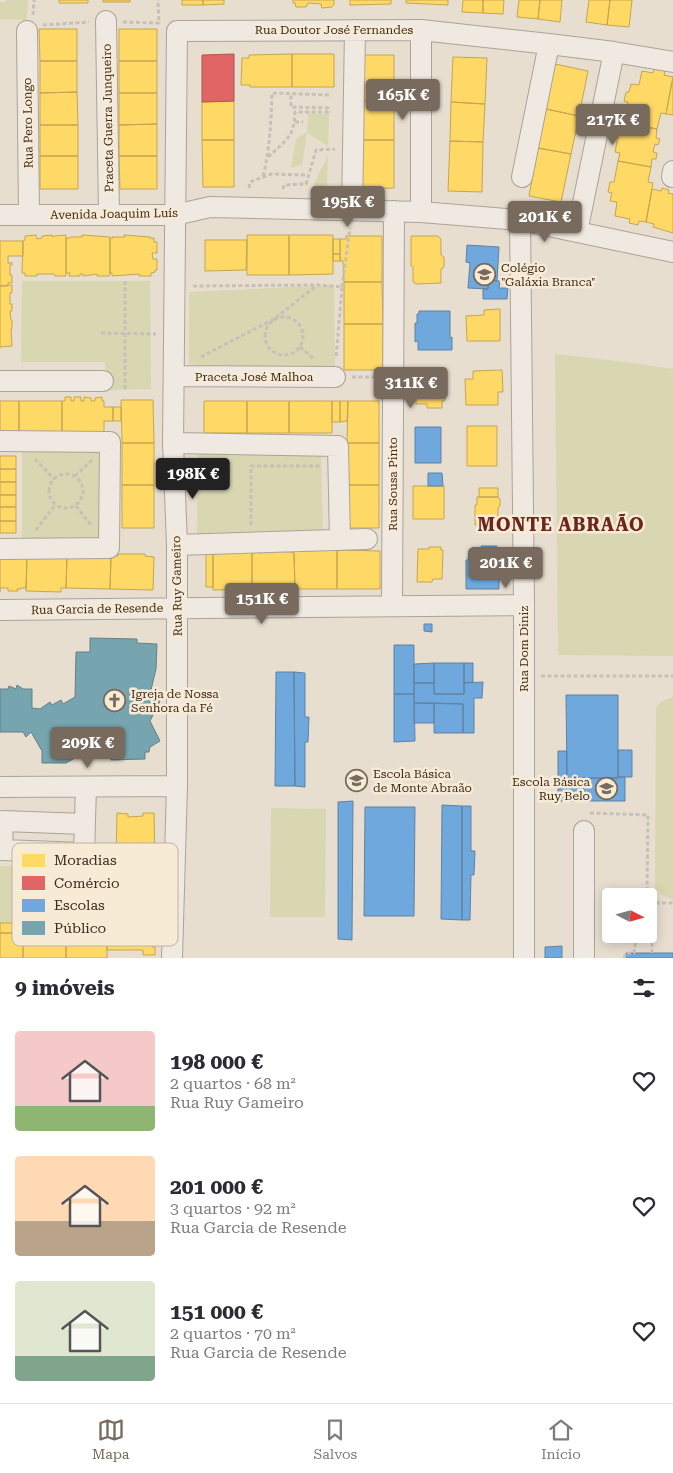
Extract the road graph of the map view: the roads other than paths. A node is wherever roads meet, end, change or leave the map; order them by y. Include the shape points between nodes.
1 (106, 21) dead end
2 (355, 30) junction
3 (421, 30) junction
4 (27, 31) dead end
5 (549, 44) junction
6 (614, 52) junction
7 (673, 62) edge
8 (673, 171) edge
9 (522, 177) dead end
10 (673, 177) edge
11 (352, 210) junction
12 (394, 211) junction
13 (420, 212) junction
14 (0, 215) edge
15 (29, 215) junction
16 (110, 215) junction
17 (175, 215) junction
18 (520, 220) junction
19 (577, 232) junction
20 (673, 252) edge
21 (174, 376) junction
22 (335, 377) road end
23 (0, 381) edge
24 (103, 381) dead end
25 (0, 441) edge
26 (173, 443) junction
27 (340, 540) junction
28 (367, 540) dead end
29 (177, 545) junction
30 (0, 549) edge
31 (524, 605) junction
32 (392, 606) junction
33 (178, 609) junction
34 (0, 610) edge
35 (86, 786) junction
36 (177, 786) junction
37 (0, 787) edge
38 (1, 819) edge
39 (85, 824) junction
40 (584, 831) road end
41 (84, 843) edge
42 (175, 843) edge
43 (12, 851) edge
44 (524, 958) edge
45 (584, 958) edge

1 - 16 street, Praceta Guerra Junqueiro
2 - 3 street, Rua Doutor José Fernandes
2 - 11 street
2 - 17 street, Rua Doutor José Fernandes via 177,31
3 - 5 street, Rua Doutor José Fernandes
3 - 13 street
4 - 15 street, Rua Pero Longo
5 - 6 street, Rua Doutor José Fernandes
5 - 9 street
6 - 7 street, Rua Doutor José Fernandes
6 - 19 street
8 - 10 street
11 - 12 street, Avenida Joaquim Luís
11 - 17 street, Avenida Joaquim Luís via 210,207
12 - 13 street, Avenida Joaquim Luís
12 - 32 street, Rua Sousa Pinto
13 - 18 street, Avenida Joaquim Luís
14 - 15 street, Avenida Joaquim Luís
15 - 16 street, Avenida Joaquim Luís
16 - 17 street, Avenida Joaquim Luís
17 - 21 street, Rua Ruy Gameiro
18 - 19 street, Avenida Joaquim Luís
18 - 31 street, Rua Dom Diniz
19 - 20 street, Avenida Joaquim Luís
21 - 22 street, Praceta José Malhoa
21 - 26 street, Rua Ruy Gameiro
23 - 24 street
25 - 30 street via 110,442 109,548
26 - 27 street via 338,446
26 - 29 street, Rua Ruy Gameiro
27 - 28 street
27 - 29 street
29 - 33 street, Rua Ruy Gameiro
31 - 32 street, Rua Garcia de Resende
31 - 44 street, Rua Dom Diniz
32 - 33 street, Rua Garcia de Resende
33 - 34 street, Rua Garcia de Resende
33 - 36 street, Rua Ruy Gameiro
35 - 36 street
35 - 37 street
35 - 39 street
36 - 42 street, Rua Ruy Gameiro
38 - 39 street
38 - 43 street via 2,850
39 - 41 street
40 - 45 street

